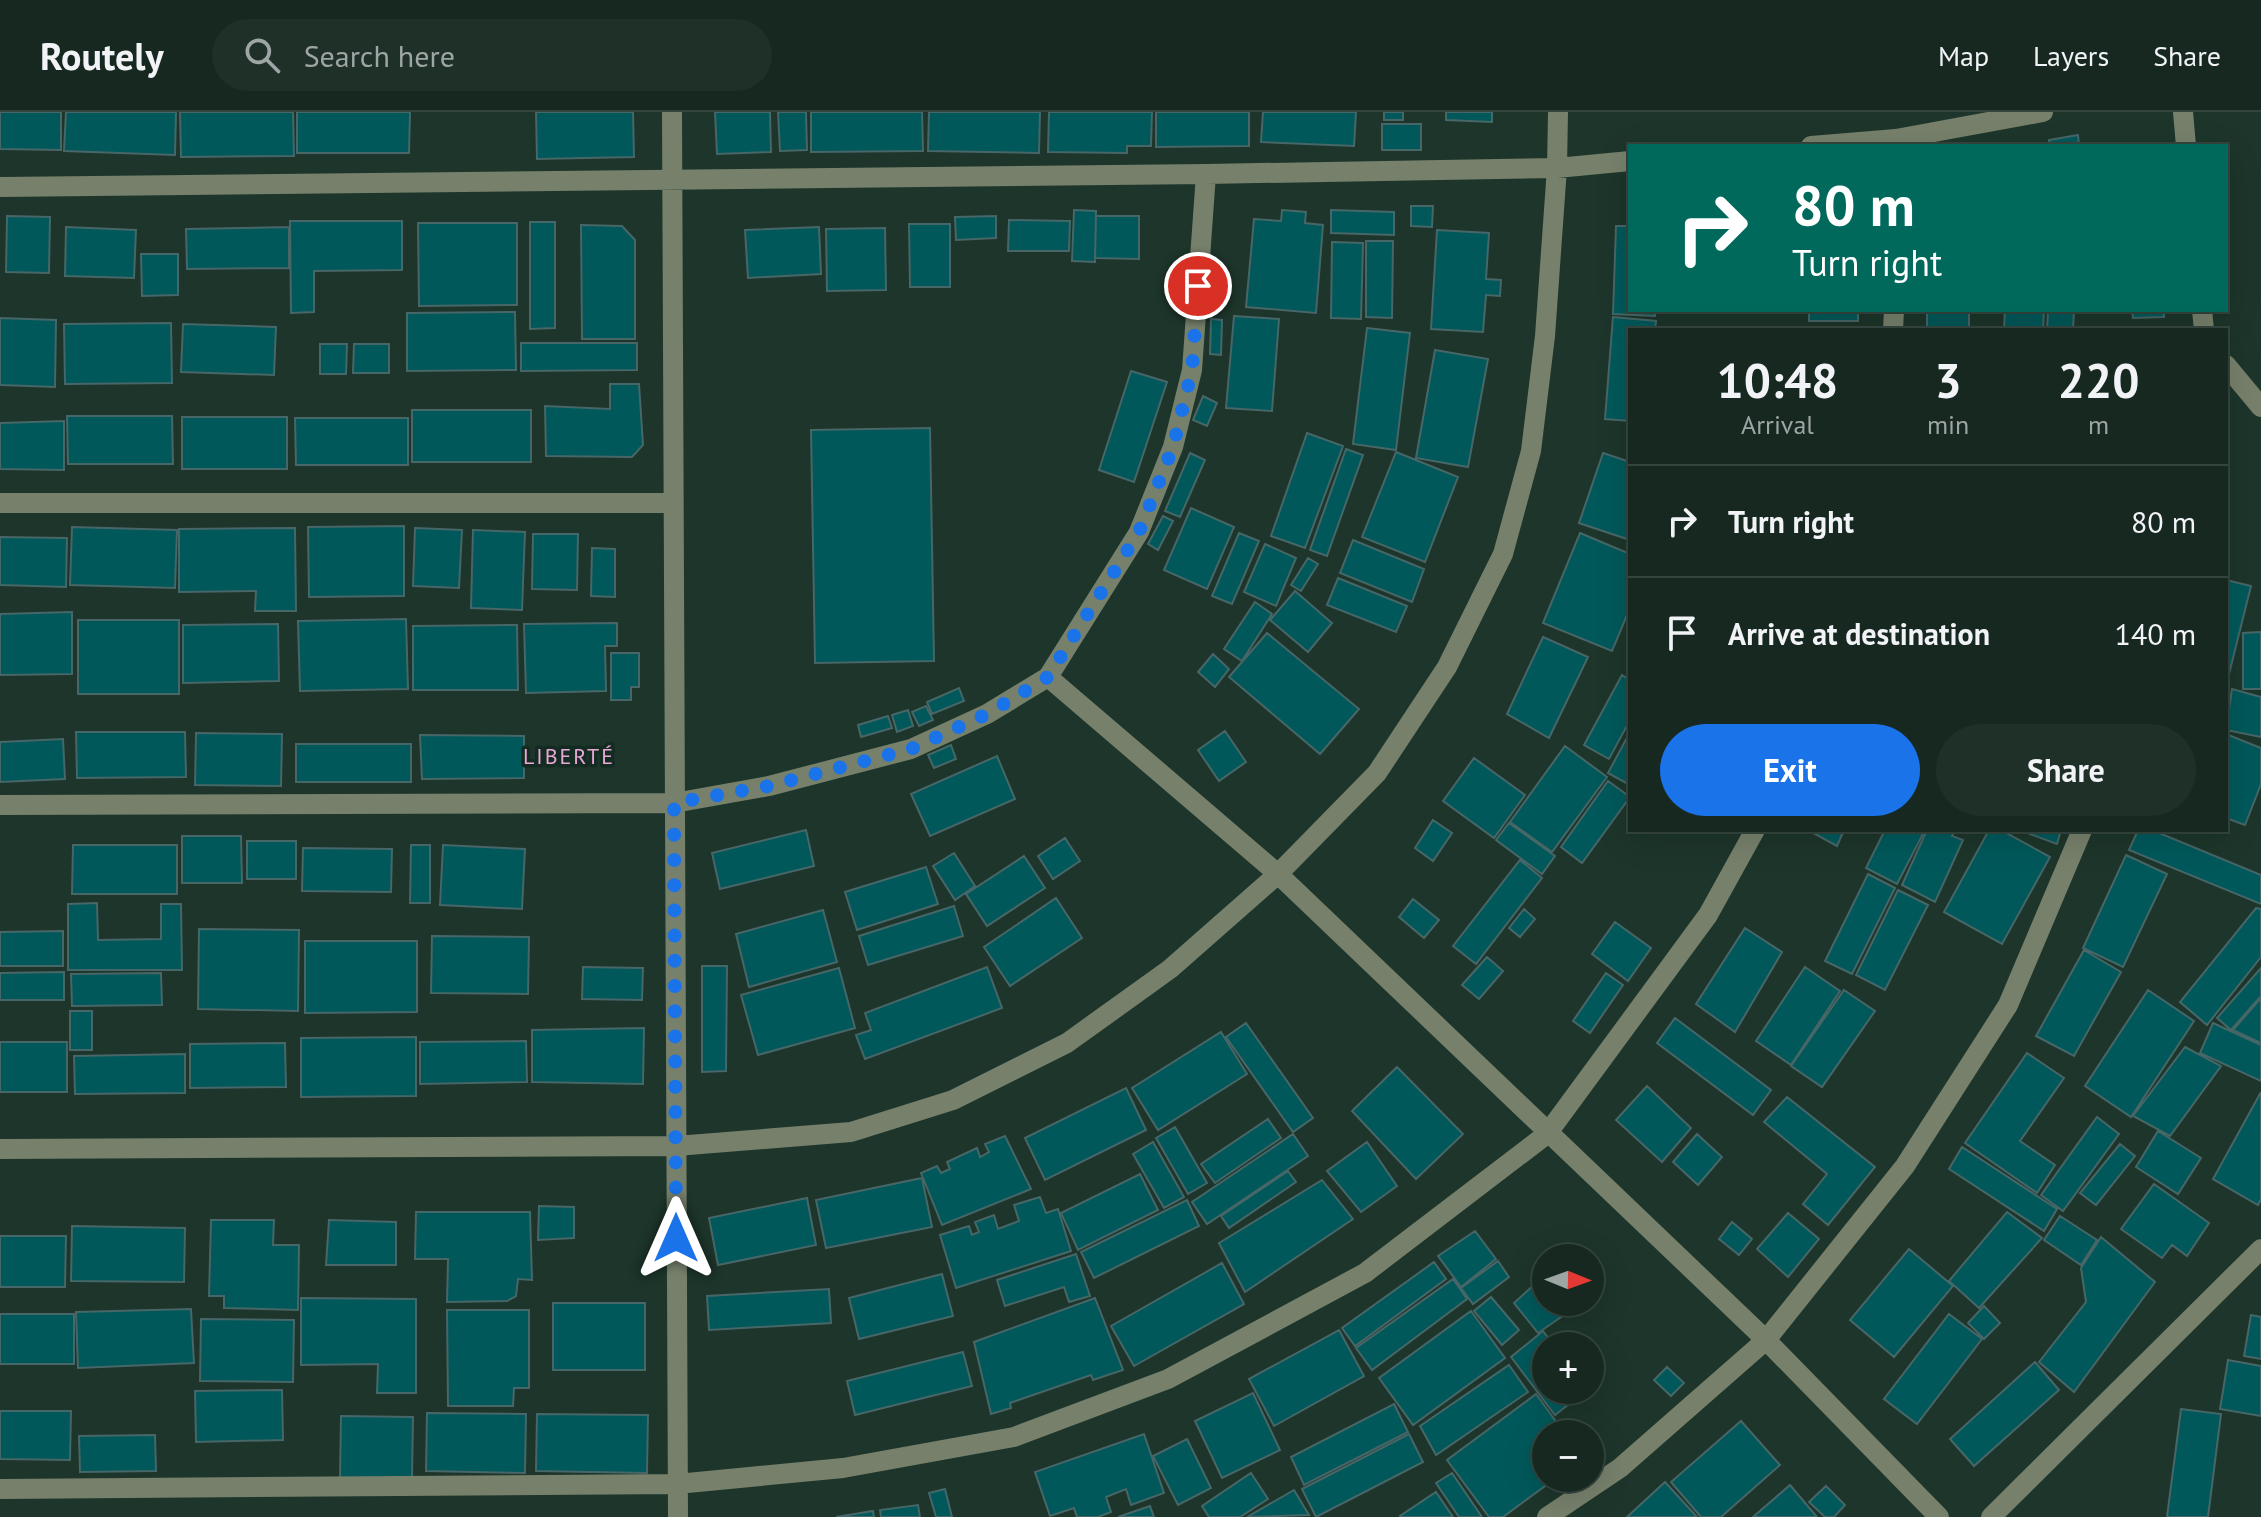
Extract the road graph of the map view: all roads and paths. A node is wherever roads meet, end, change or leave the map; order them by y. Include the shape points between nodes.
1 (672, 112) edge
2 (1558, 112) edge
3 (2043, 112) edge
4 (2183, 112) edge
5 (1896, 142) edge
6 (1854, 144) edge
7 (2186, 144) edge
8 (1628, 161) edge
9 (1557, 168) junction
10 (1206, 174) junction
11 (672, 178) junction
12 (0, 187) edge
13 (2228, 367) edge
14 (2261, 407) edge
15 (0, 503) edge
16 (673, 503) junction
17 (1048, 677) junction
18 (674, 803) junction
19 (0, 805) edge
20 (1754, 832) edge
21 (2081, 832) edge
22 (1278, 874) junction
23 (1547, 1134) junction
24 (676, 1146) junction
25 (0, 1149) edge
26 (2261, 1249) edge
27 (1766, 1340) junction
28 (677, 1484) junction
29 (0, 1489) edge
30 (678, 1517) edge
31 (1547, 1517) edge
32 (1939, 1517) edge
33 (1991, 1517) edge

1 - 11 street
2 - 9 street
3 - 5 street
4 - 7 street
5 - 6 street
8 - 9 street
9 - 10 street
9 - 22 street via 1531,451 1503,554 1447,667 1377,773
10 - 11 street
10 - 17 street via 1192,370 1173,447 1139,532
11 - 12 street
11 - 16 street
13 - 14 street
15 - 16 street
16 - 18 street
17 - 18 street via 987,714 911,749 769,786
17 - 22 street
18 - 19 street
18 - 24 street
20 - 23 street via 1708,915
21 - 27 street via 2008,1005 1905,1166
22 - 23 street
22 - 24 street via 1170,969 1067,1043 953,1100 851,1132
23 - 27 street
23 - 28 street via 1365,1273 1168,1379 1014,1437 843,1468
24 - 25 street
24 - 28 street
26 - 33 street
27 - 31 street via 1620,1468
27 - 32 street
28 - 29 street
28 - 30 street

